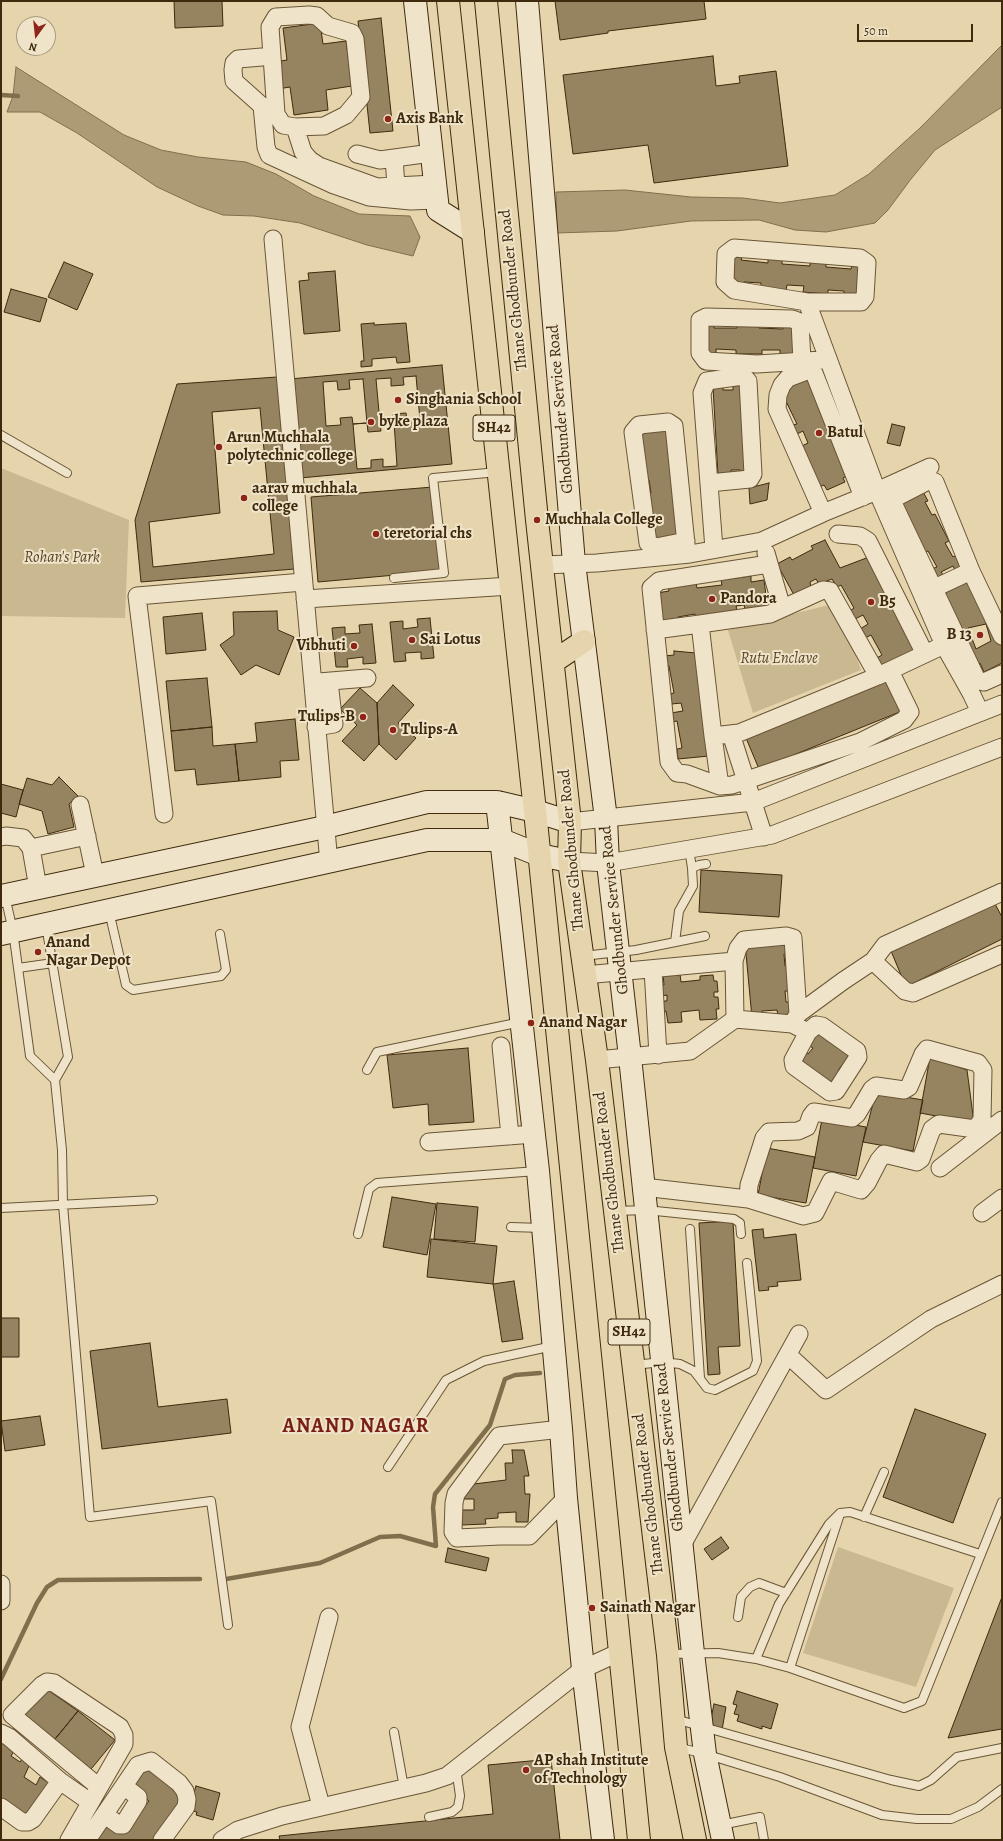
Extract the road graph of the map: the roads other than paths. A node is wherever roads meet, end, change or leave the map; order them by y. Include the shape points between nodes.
1 (415, 1) edge
2 (448, 1) edge
3 (486, 1) edge
4 (527, 1) edge
5 (262, 57) dead end
6 (295, 127) junction
7 (431, 153) junction
8 (357, 154) dead end
9 (394, 158) junction
10 (396, 186) junction
11 (435, 192) junction
12 (473, 232) junction
13 (273, 239) dead end
14 (808, 302) junction
15 (829, 360) junction
16 (802, 361) junction
17 (1, 435) edge
18 (930, 467) dead end
19 (499, 472) junction
20 (67, 474) dead end
21 (709, 483) junction
22 (870, 494) junction
23 (823, 513) junction
24 (838, 534) dead end
25 (897, 537) junction
26 (762, 541) junction
27 (687, 548) junction
28 (714, 548) junction
29 (872, 549) junction
30 (574, 563) junction
31 (769, 564) junction
32 (542, 565) junction
33 (971, 571) junction
34 (394, 578) dead end
35 (304, 582) junction
36 (511, 586) junction
37 (928, 591) junction
38 (305, 599) junction
39 (782, 608) junction
40 (700, 624) junction
41 (655, 630) junction
42 (1002, 636) edge
43 (584, 641) junction
44 (944, 645) junction
45 (925, 654) junction
46 (553, 662) junction
47 (886, 672) junction
48 (1002, 674) edge
49 (367, 678) dead end
50 (321, 682) junction
51 (1002, 704) edge
52 (980, 712) junction
53 (321, 726) junction
54 (731, 734) junction
55 (713, 736) junction
56 (1002, 747) edge
57 (747, 780) junction
58 (720, 786) junction
59 (334, 793) dead end
60 (497, 802) junction
61 (753, 802) junction
62 (80, 805) dead end
63 (536, 811) junction
64 (164, 814) dead end
65 (606, 820) junction
66 (570, 822) junction
67 (325, 827) junction
68 (87, 836) junction
69 (764, 836) junction
70 (1, 837) edge
71 (502, 840) junction
72 (31, 848) junction
73 (689, 849) junction
74 (540, 855) junction
75 (569, 861) junction
76 (608, 862) junction
77 (329, 863) junction
78 (706, 864) dead end
79 (692, 868) junction
80 (95, 875) junction
81 (38, 888) junction
82 (1002, 892) edge
83 (3, 896) edge
84 (109, 910) junction
85 (46, 924) junction
86 (7, 932) edge
87 (220, 934) dead end
88 (705, 936) dead end
89 (675, 942) junction
90 (1001, 957) edge
91 (734, 961) junction
92 (619, 962) junction
93 (872, 962) junction
94 (53, 963) junction
95 (583, 966) junction
96 (18, 968) junction
97 (653, 969) junction
98 (735, 1019) junction
99 (795, 1019) junction
100 (522, 1022) junction
101 (808, 1032) dead end
102 (501, 1046) dead end
103 (658, 1055) junction
104 (630, 1057) junction
105 (597, 1060) junction
106 (367, 1070) dead end
107 (55, 1080) junction
108 (1002, 1121) edge
109 (534, 1134) junction
110 (510, 1136) junction
111 (429, 1142) dead end
112 (940, 1168) dead end
113 (538, 1170) junction
114 (643, 1187) junction
115 (1002, 1198) edge
116 (748, 1199) junction
117 (153, 1200) dead end
118 (63, 1205) junction
119 (1, 1208) edge
120 (646, 1210) junction
121 (615, 1211) junction
122 (982, 1213) dead end
123 (512, 1227) dead end
124 (543, 1228) junction
125 (690, 1229) dead end
126 (358, 1234) dead end
127 (741, 1234) dead end
128 (747, 1263) dead end
129 (1002, 1284) edge
130 (800, 1334) dead end
131 (554, 1346) junction
132 (788, 1355) junction
133 (662, 1362) junction
134 (633, 1366) junction
135 (700, 1378) junction
136 (562, 1430) junction
137 (388, 1467) dead end
138 (884, 1472) dead end
139 (566, 1498) junction
140 (1002, 1502) edge
141 (840, 1513) junction
142 (864, 1517) junction
143 (681, 1547) junction
144 (980, 1554) junction
145 (1, 1584) edge
146 (786, 1593) junction
147 (1, 1601) edge
148 (329, 1617) dead end
149 (738, 1617) dead end
150 (228, 1625) dead end
151 (620, 1652) junction
152 (693, 1653) junction
153 (668, 1654) junction
154 (756, 1659) junction
155 (790, 1668) junction
156 (583, 1669) junction
157 (7, 1712) edge
158 (673, 1719) junction
159 (702, 1726) junction
160 (394, 1732) dead end
161 (1, 1733) edge
162 (676, 1747) junction
163 (1002, 1748) edge
164 (705, 1754) junction
165 (456, 1767) junction
166 (60, 1781) junction
167 (99, 1786) junction
168 (404, 1788) junction
169 (1002, 1789) edge
170 (90, 1802) junction
171 (321, 1806) junction
172 (1, 1807) edge
173 (429, 1817) dead end
174 (721, 1832) edge
175 (69, 1840) edge
176 (87, 1840) edge
177 (162, 1840) edge
178 (222, 1840) edge
179 (603, 1840) edge
180 (639, 1840) edge
181 (695, 1840) edge
182 (764, 1840) edge

1 - 7 street
2 - 12 main road, Thane Ghodbunder Road / SH42
3 - 32 main road, Thane Ghodbunder Road / SH42
4 - 30 street, Ghodbunder Service Road
5 - 11 street via 238,59 233,70 234,81 262,106 269,155 369,197 412,201
6 - 6 street via 283,126 276,114 270,27 276,17 308,14 317,16 328,26 352,33 356,39 361,97 346,115 324,126
6 - 10 street via 302,152 319,166 377,187
7 - 9 street
7 - 11 street
8 - 9 street via 375,159
9 - 10 street
10 - 11 street
11 - 12 street via 438,210
12 - 19 main road, Thane Ghodbunder Road / SH42
13 - 35 street
14 - 14 street via 734,290 725,282 726,254 734,248 860,258 867,263 865,297 861,302
14 - 15 street
15 - 16 street
15 - 22 street
16 - 16 street via 757,364 706,361 700,353 700,320 706,317 792,319 800,322
17 - 20 lane
18 - 22 street
19 - 34 lane via 433,478 444,573
19 - 36 main road, Thane Ghodbunder Road / SH42
21 - 21 street via 702,393 707,381 743,376 748,381 753,474 750,479
21 - 28 street
22 - 23 street
22 - 23 street via 814,373 809,370 788,378 782,384 778,395 777,409
22 - 25 street
23 - 26 street
24 - 29 street via 860,536 868,541
25 - 29 street
25 - 37 street
26 - 28 street
26 - 31 street
27 - 27 street via 674,426 668,422 639,425 633,432 648,542 656,547
27 - 28 street
27 - 30 street via 597,563
29 - 45 street
30 - 32 street
30 - 43 street, Ghodbunder Service Road
31 - 39 street
31 - 41 street via 659,582 651,588
32 - 46 main road, Thane Ghodbunder Road / SH42
33 - 37 street
33 - 37 street via 935,482 930,480 895,498 894,503
33 - 42 street
35 - 38 street
35 - 64 street via 137,596
36 - 38 street
36 - 63 main road, Thane Ghodbunder Road / SH42
37 - 44 street
37 - 48 street via 977,680 984,682
38 - 50 street
39 - 40 street via 770,614
39 - 47 street via 823,590 830,591
40 - 41 street
40 - 55 street
41 - 58 street via 669,762 677,773
43 - 46 main road
43 - 65 street, Ghodbunder Service Road
44 - 45 street
44 - 52 street
45 - 47 street
46 - 66 main road, Thane Ghodbunder Road / SH42
47 - 54 street via 739,733
47 - 57 street via 891,673 910,712 904,720 860,742
49 - 50 street
50 - 53 street
51 - 52 street
52 - 61 street
53 - 59 street
53 - 67 street
54 - 55 street
54 - 57 street
55 - 58 street
56 - 69 street
57 - 58 street
57 - 61 street
60 - 63 street
60 - 67 street via 427,802
60 - 71 street
61 - 65 street
61 - 69 street
62 - 68 street
63 - 66 street
63 - 74 main road, Thane Ghodbunder Road / SH42
65 - 66 street
65 - 76 street, Ghodbunder Service Road
66 - 75 main road, Thane Ghodbunder Road / SH42
67 - 77 street
67 - 80 street
68 - 72 street
68 - 80 street
69 - 73 street
70 - 72 street via 23,838
71 - 74 street
71 - 77 street via 427,840
71 - 100 street
72 - 81 street
73 - 76 street
73 - 79 lane
74 - 75 street
74 - 151 main road, Thane Ghodbunder Road / SH42
75 - 76 street
75 - 95 main road, Thane Ghodbunder Road / SH42
76 - 92 street, Ghodbunder Service Road
77 - 84 street
78 - 79 lane
79 - 89 lane via 693,886 679,911
80 - 81 street
81 - 83 street
82 - 93 street via 885,945
83 - 86 lane
84 - 85 street
84 - 87 lane via 126,985 133,990 221,976 226,970
85 - 86 street
85 - 94 lane
86 - 96 lane
88 - 89 lane
89 - 92 lane via 636,950
90 - 93 street via 913,993 905,991
91 - 97 street
91 - 98 street
91 - 99 street via 744,940 786,936 793,938
92 - 95 street
92 - 97 street
92 - 104 street, Ghodbunder Service Road
93 - 99 street
94 - 96 lane
94 - 107 lane via 68,1057
95 - 105 main road, Thane Ghodbunder Road / SH42
96 - 107 lane via 30,1056
97 - 103 street
98 - 99 street
98 - 103 street via 690,1051
99 - 101 street
100 - 106 lane via 377,1052
100 - 109 street
102 - 110 street
103 - 104 street
104 - 105 street
104 - 114 street, Ghodbunder Service Road
105 - 121 main road, Thane Ghodbunder Road / SH42
107 - 118 lane via 62,1150
108 - 112 street
109 - 110 street
109 - 113 street
110 - 111 street
113 - 124 street
113 - 126 lane via 377,1183 369,1189
114 - 116 street
114 - 120 street, Ghodbunder Service Road
115 - 122 street
116 - 116 street via 803,1216 815,1213 831,1181 861,1190 884,1154 917,1162 922,1159 932,1129 939,1124 975,1129 982,1120 983,1070 978,1063 927,1050 909,1087 904,1090 876,1086 872,1088 852,1118 814,1112 807,1127 798,1131 769,1132 764,1138 749,1185
117 - 118 lane
118 - 119 lane
118 - 150 lane via 90,1517 211,1501
120 - 121 lane
120 - 127 lane via 734,1219 740,1223
120 - 133 street, Ghodbunder Service Road
121 - 134 main road, Thane Ghodbunder Road / SH42
123 - 124 lane
124 - 131 street
125 - 135 lane
128 - 135 lane via 757,1362 753,1372 715,1390 707,1388
129 - 132 street via 931,1319 826,1390
130 - 132 street
131 - 136 street
131 - 137 lane via 484,1361 446,1380
132 - 143 street
133 - 134 lane
133 - 135 lane via 680,1364 694,1371
133 - 143 street, Ghodbunder Service Road
134 - 153 main road, Thane Ghodbunder Road / SH42
136 - 139 street
136 - 139 street via 499,1436 456,1494 453,1532 457,1538 529,1536
138 - 142 lane
139 - 156 street
140 - 144 lane
141 - 142 lane via 850,1512
141 - 146 lane via 828,1524
141 - 155 lane
142 - 144 lane
143 - 152 street, Ghodbunder Service Road
144 - 155 lane via 922,1701 904,1708
145 - 147 street
146 - 149 lane via 759,1583 750,1587 741,1597
146 - 154 lane
148 - 171 street via 300,1727
151 - 156 street
151 - 180 main road, Thane Ghodbunder Road / SH42
152 - 153 lane
152 - 154 lane via 718,1653
152 - 159 street, Ghodbunder Service Road
153 - 158 main road, Thane Ghodbunder Road / SH42
154 - 155 lane
156 - 165 street
156 - 179 street
157 - 167 street
157 - 167 street via 42,1685 54,1682 120,1727 124,1735 124,1744
158 - 159 lane
158 - 162 main road, Thane Ghodbunder Road / SH42
159 - 163 lane via 919,1786 931,1780 957,1757
159 - 164 street, Ghodbunder Service Road
160 - 168 lane
161 - 166 street
162 - 164 lane
162 - 181 main road, Thane Ghodbunder Road / SH42
164 - 169 lane via 780,1777 882,1815 917,1820 951,1819 978,1807
164 - 174 street, Ghodbunder Service Road
165 - 168 street via 447,1776
165 - 173 lane via 460,1796 458,1807 452,1812
166 - 170 street
166 - 172 street via 33,1819 28,1822 22,1822
167 - 170 street
168 - 171 street
170 - 175 street
171 - 178 street via 238,1830
174 - 182 lane via 760,1817
176 - 177 street via 138,1765 151,1761 179,1783 185,1791 186,1807

